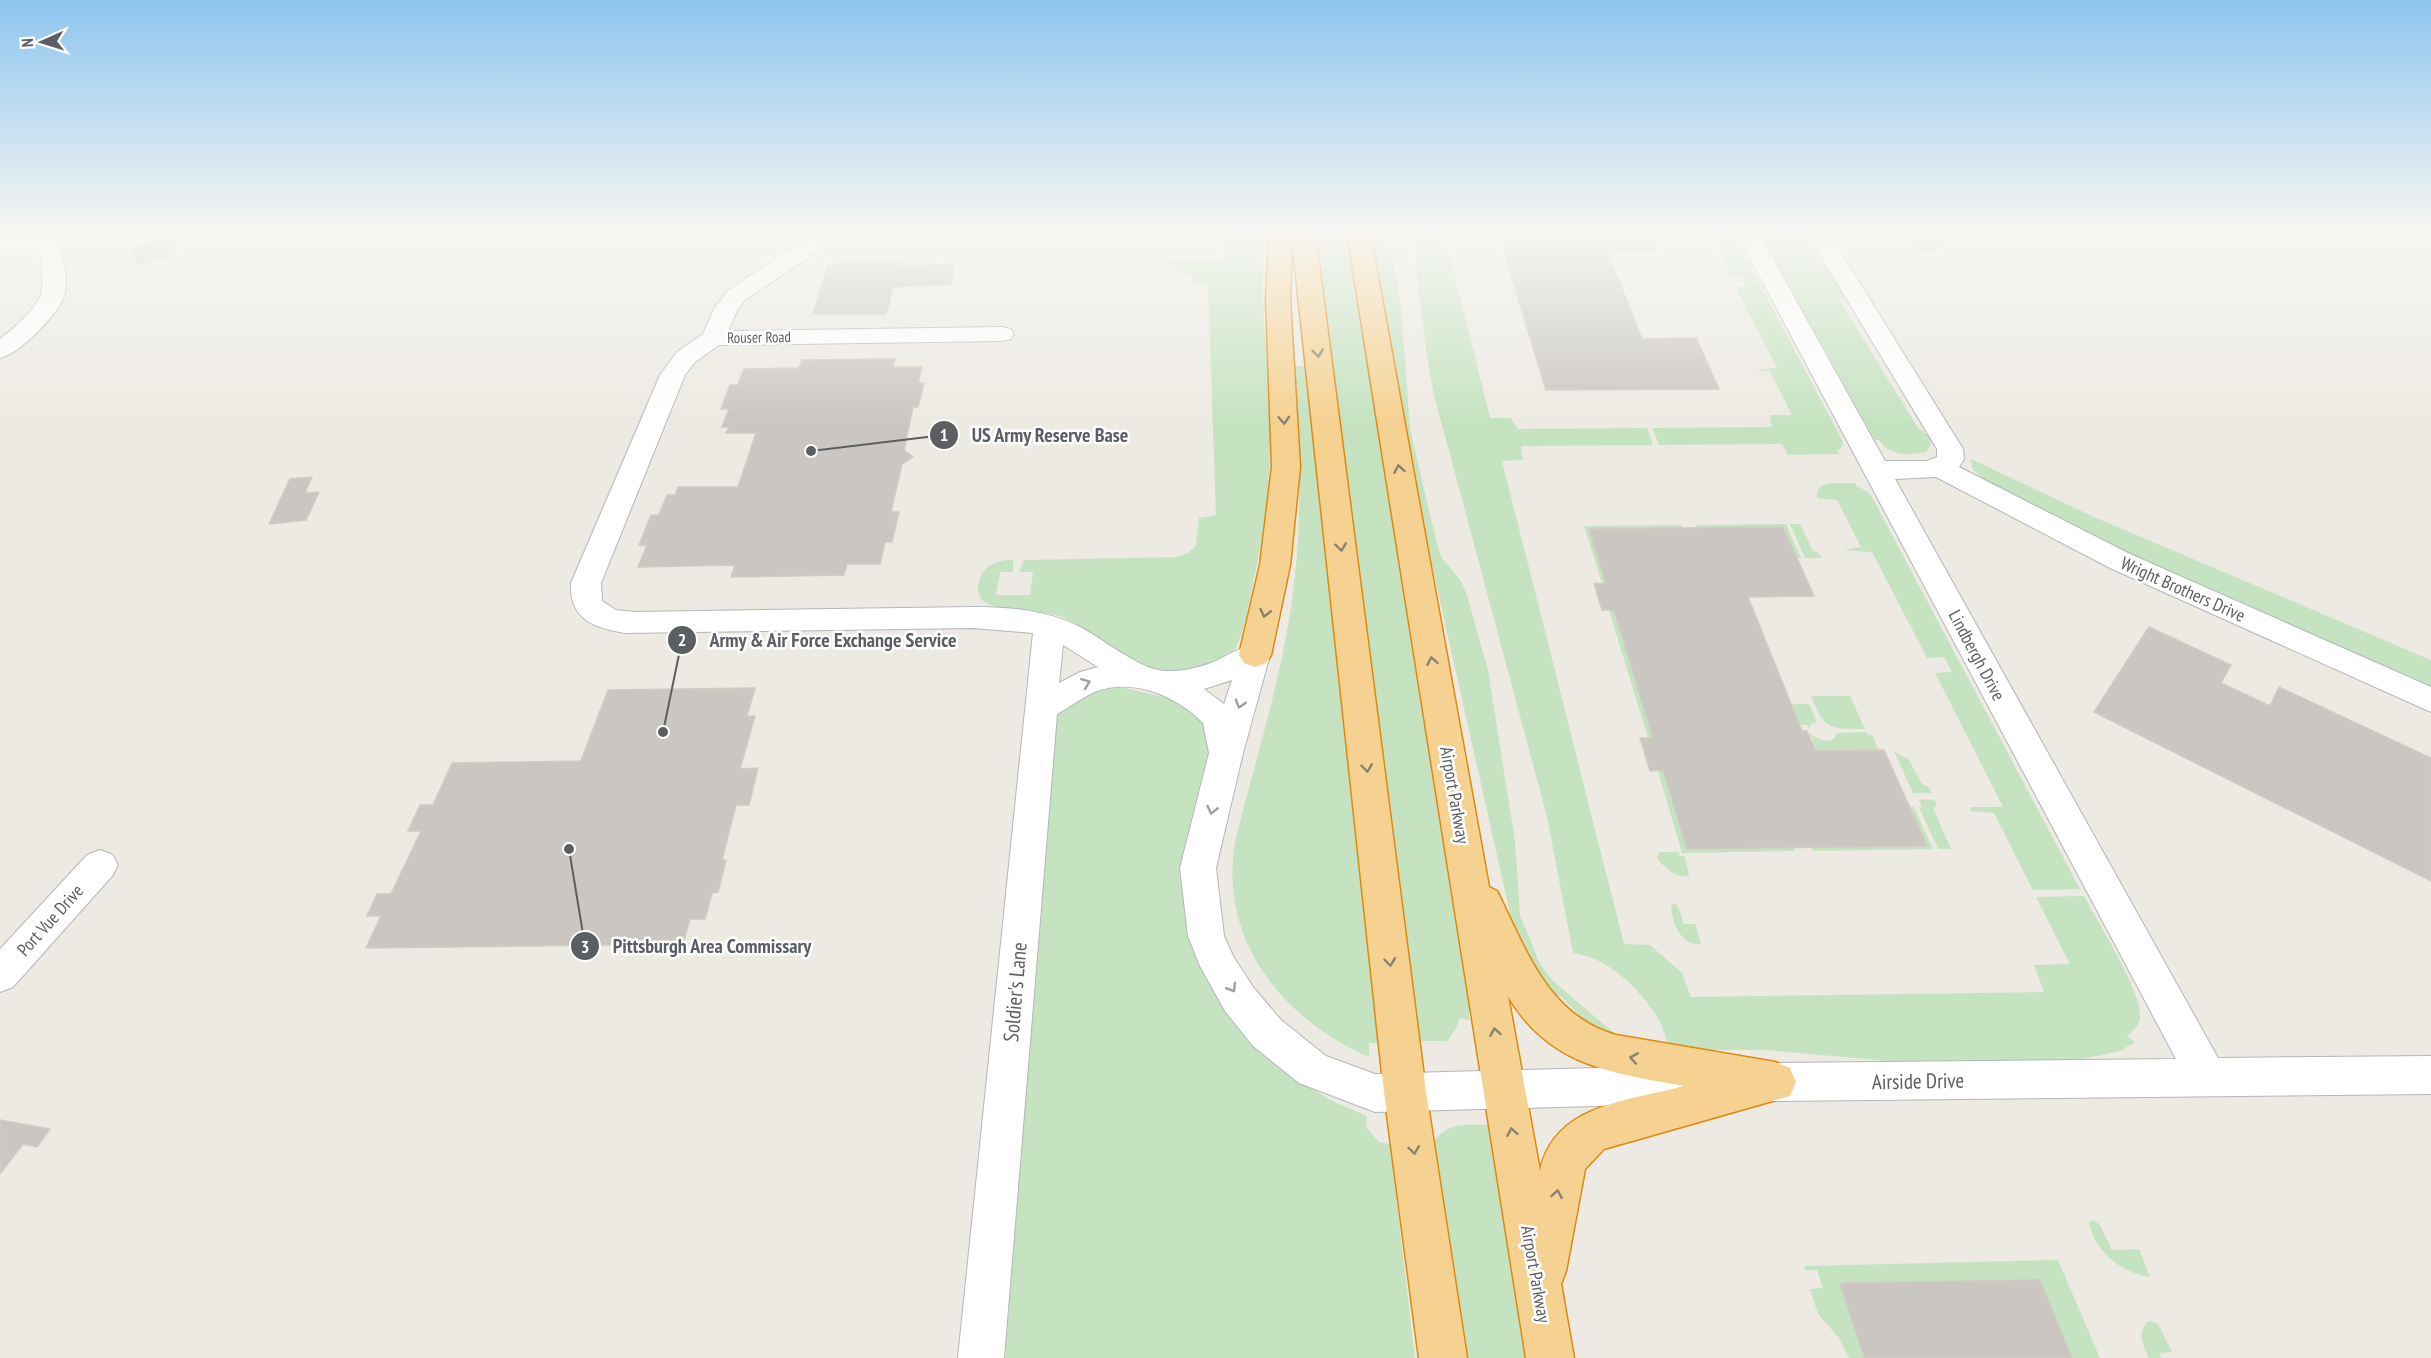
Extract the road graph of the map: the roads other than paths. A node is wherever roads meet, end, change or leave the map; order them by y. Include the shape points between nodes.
1 (53, 295) edge
2 (736, 295) edge
3 (1278, 295) edge
4 (1311, 295) edge
5 (1369, 295) edge
6 (1782, 295) edge
7 (1855, 295) edge
8 (1002, 334) dead end
9 (713, 338) junction
10 (0, 351) edge
11 (1940, 468) junction
12 (1876, 469) junction
13 (1049, 625) junction
14 (1255, 655) junction
15 (1151, 678) junction
16 (2431, 700) edge
17 (1041, 708) junction
18 (1226, 753) junction
19 (100, 865) dead end
20 (1467, 867) junction
21 (0, 975) edge
22 (2431, 1074) edge
23 (2207, 1078) junction
24 (1775, 1083) junction
25 (1504, 1089) junction
26 (1406, 1092) junction
27 (1539, 1293) junction
28 (981, 1358) edge
29 (1443, 1358) edge
30 (1550, 1358) edge

1 - 10 street via 24,332
2 - 9 street, Rouser Road
3 -> 14 highway via 1286,467 1275,566
4 -> 26 highway
20 -> 5 highway, Airport Parkway
6 - 12 street, Lindbergh Drive
7 - 11 street via 1950,449 1951,459
8 - 9 street, Rouser Road
9 - 13 street via 681,362 669,386 586,583 587,604 596,613 609,620 635,624 978,619
11 - 12 street, Wright Brothers Drive
11 - 16 street, Wright Brothers Drive via 2120,561
12 - 23 street, Lindbergh Drive
13 - 15 street via 1065,630 1124,669
13 - 17 street, Soldier's Lane
14 - 15 street via 1215,676 1196,681
14 -> 18 street, Airside Drive
17 -> 15 street via 1091,680
15 - 18 street via 1198,701 1215,715
17 - 28 street, Soldier's Lane
18 -> 26 street, Airside Drive via 1198,868 1206,936 1219,966 1267,1033 1313,1070 1375,1094
19 - 21 street, Port Vue Drive
24 -> 20 highway via 1610,1054 1574,1039 1546,1016 1523,984
25 -> 20 highway, Airport Parkway
22 - 23 street, Airside Drive
23 - 24 street, Airside Drive
24 - 25 street, Airside Drive
27 -> 24 highway via 1564,1162 1581,1140 1593,1131
25 - 26 street, Airside Drive
27 -> 25 highway, Airport Parkway
26 -> 29 highway
27 - 30 highway, Airport Parkway

